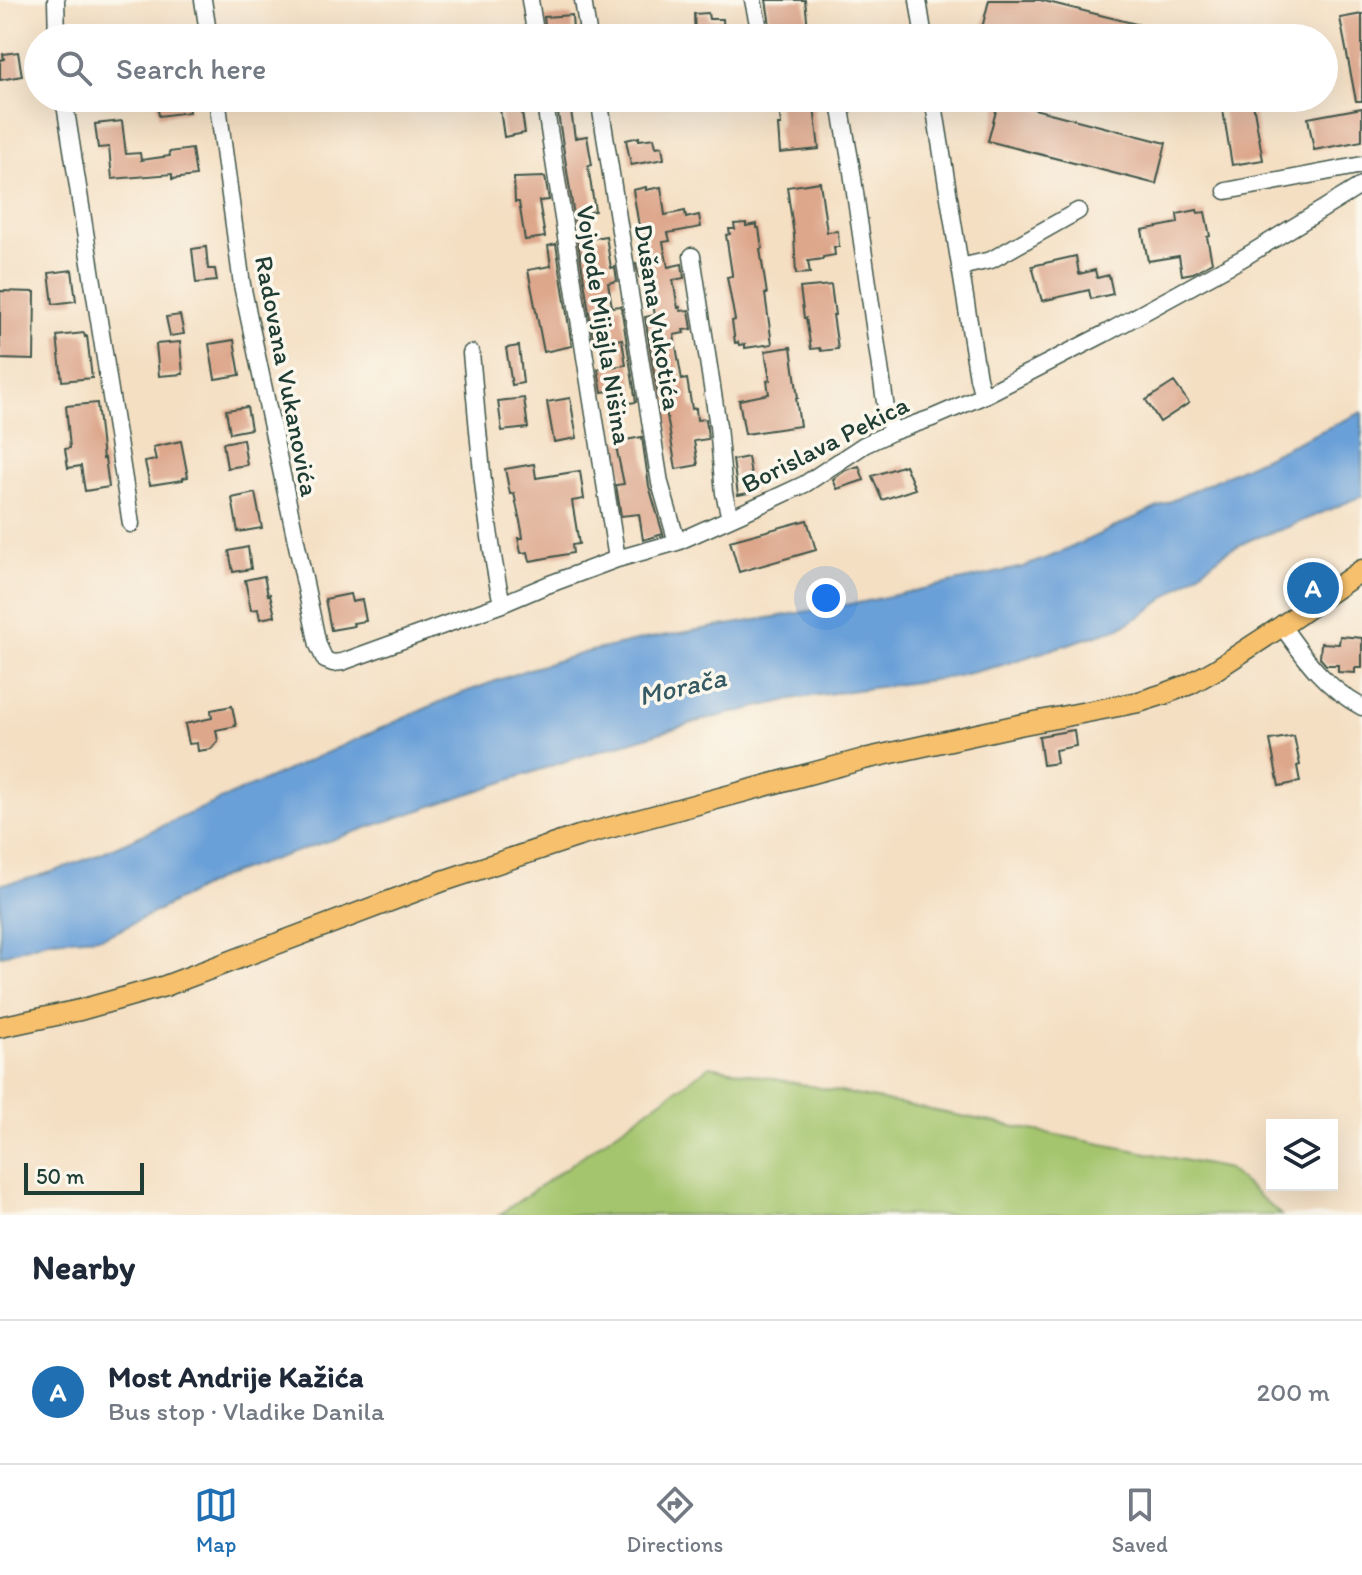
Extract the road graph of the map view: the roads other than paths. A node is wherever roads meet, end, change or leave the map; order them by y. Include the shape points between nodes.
1 (56, 0) edge
2 (203, 0) edge
3 (530, 0) edge
4 (583, 0) edge
5 (753, 0) edge
6 (918, 0) edge
7 (57, 24) edge
8 (207, 24) edge
9 (534, 24) edge
10 (587, 24) edge
11 (758, 24) edge
12 (922, 24) edge
13 (66, 112) edge
14 (219, 112) edge
15 (546, 112) edge
16 (601, 112) edge
17 (842, 112) edge
18 (935, 112) edge
19 (1362, 165) edge
20 (1362, 185) edge
21 (1226, 191) dead end
22 (1078, 211) dead end
23 (692, 256) dead end
24 (960, 267) junction
25 (471, 353) dead end
26 (983, 396) junction
27 (892, 432) junction
28 (730, 518) junction
29 (131, 524) dead end
30 (677, 542) junction
31 (617, 559) junction
32 (1362, 570) edge
33 (502, 604) junction
34 (1282, 626) junction
35 (325, 660) joint
36 (1362, 707) edge
37 (0, 1027) edge

1 - 7 street
2 - 8 street
3 - 9 street
4 - 10 street
5 - 11 street
6 - 12 street
13 - 29 street
14 - 35 street, Radovana Vukanovića via 242,285
15 - 31 street, Vojvode Mijajla Nišina
16 - 30 street, Dušana Vukotića via 660,483
17 - 27 street
18 - 24 street
19 - 21 street
20 - 26 street, Borislava Pekica via 1243,258
22 - 24 street via 991,260
23 - 28 street
24 - 26 street
25 - 33 street via 487,521
26 - 27 street, Borislava Pekica
27 - 28 street, Borislava Pekica via 805,484
28 - 30 street, Borislava Pekica
30 - 31 street, Borislava Pekica
31 - 33 street, Borislava Pekica
32 - 34 main road
33 - 35 street, Borislava Pekica via 342,662
34 - 36 street via 1321,678
34 - 37 main road via 1206,676 1155,697 864,759 579,836 443,881 180,981

